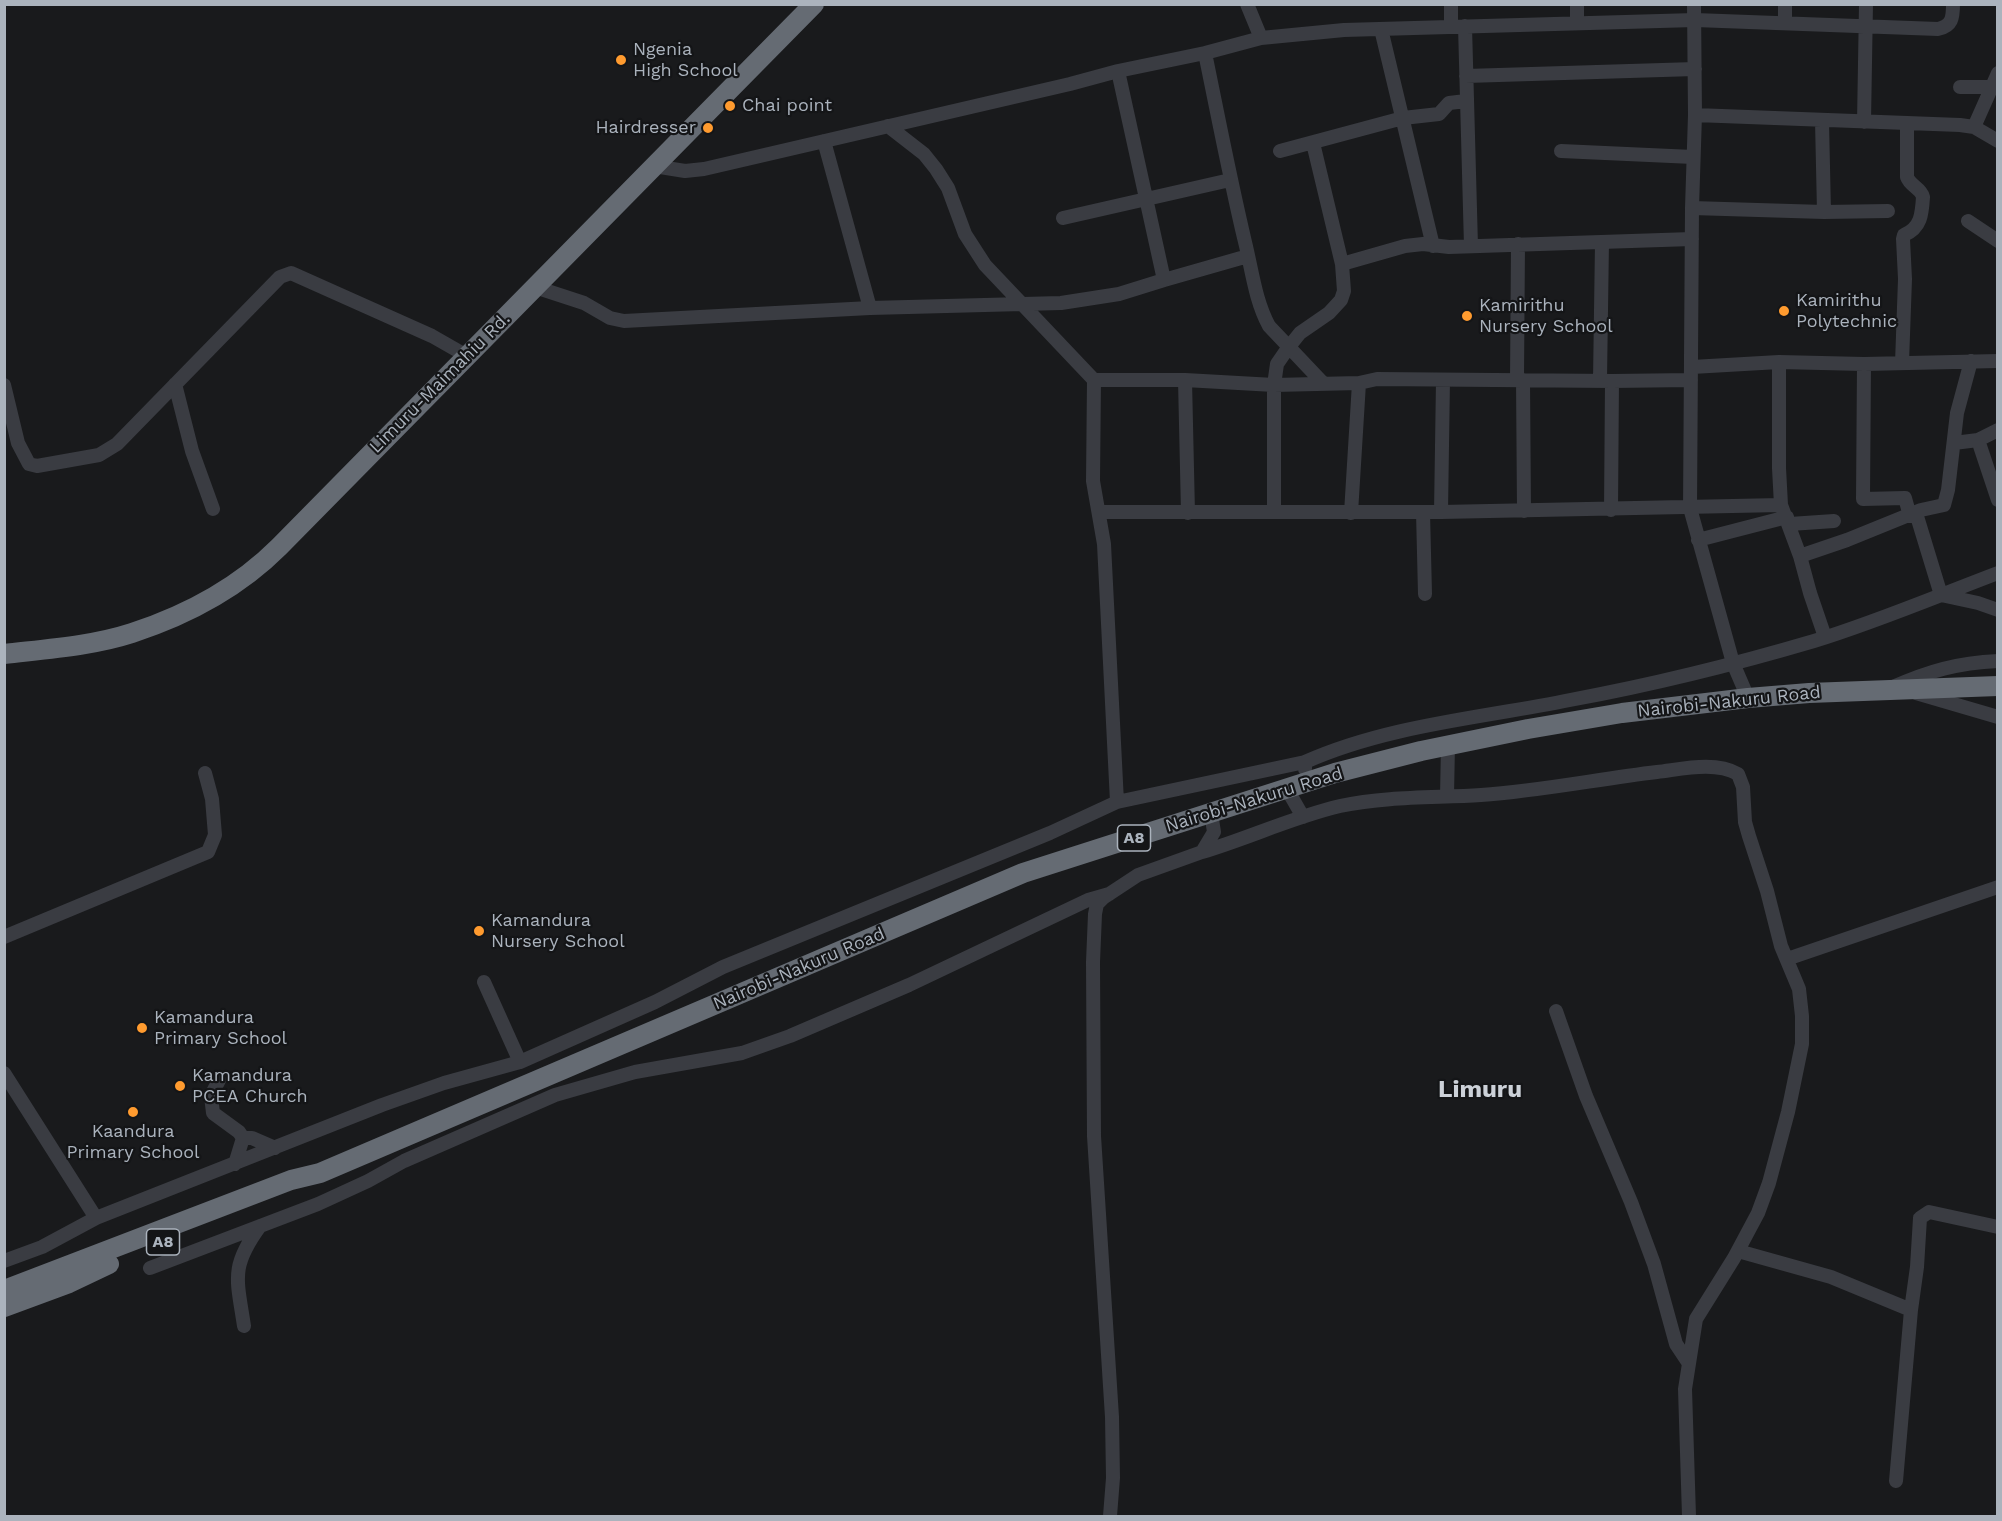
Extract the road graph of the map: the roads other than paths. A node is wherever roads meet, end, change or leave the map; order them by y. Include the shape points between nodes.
1 (814, 4) edge
2 (1247, 4) edge
3 (1451, 4) edge
4 (1577, 4) edge
5 (1694, 4) edge
6 (1785, 4) edge
7 (1866, 4) edge
8 (1953, 4) edge
9 (1695, 20) junction
10 (1577, 23) junction
11 (1785, 23) junction
12 (1458, 26) junction
13 (1866, 27) junction
14 (1380, 29) junction
15 (1261, 39) junction
16 (1205, 52) junction
17 (1695, 69) junction
18 (1118, 71) junction
19 (1466, 76) junction
20 (1996, 79) edge
21 (1960, 87) dead end
22 (1466, 101) junction
23 (1695, 115) junction
24 (1403, 118) junction
25 (1822, 121) junction
26 (1864, 122) junction
27 (1907, 123) junction
28 (888, 126) junction
29 (1974, 127) junction
30 (824, 141) junction
31 (1998, 141) edge
32 (1313, 143) junction
33 (1280, 151) dead end
34 (1561, 151) dead end
35 (1693, 157) junction
36 (654, 166) junction
37 (1230, 180) junction
38 (1146, 199) junction
39 (1692, 208) junction
40 (1888, 211) dead end
41 (1824, 212) junction
42 (1063, 218) dead end
43 (1968, 221) dead end
44 (1692, 239) junction
45 (1998, 241) edge
46 (1602, 242) junction
47 (1518, 244) junction
48 (1434, 246) junction
49 (1471, 246) junction
50 (1248, 256) junction
51 (1342, 264) junction
52 (1164, 280) junction
53 (535, 287) junction
54 (1022, 305) junction
55 (870, 308) junction
56 (1288, 348) junction
57 (467, 356) junction
58 (1998, 361) edge
59 (1779, 362) junction
60 (1971, 362) junction
61 (1902, 363) junction
62 (1864, 364) junction
63 (1691, 374) junction
64 (1094, 380) junction
65 (1185, 380) junction
66 (1443, 380) junction
67 (1520, 380) junction
68 (1606, 381) junction
69 (1322, 382) junction
70 (1359, 383) junction
71 (175, 384) junction
72 (4, 385) edge
73 (1274, 385) junction
74 (1998, 430) edge
75 (1978, 440) junction
76 (1954, 443) junction
77 (1998, 500) edge
78 (1690, 508) junction
79 (213, 509) dead end
80 (1611, 510) junction
81 (1274, 511) junction
82 (1524, 511) junction
83 (1099, 512) junction
84 (1424, 512) junction
85 (1440, 512) junction
86 (1188, 513) junction
87 (1351, 513) junction
88 (1913, 514) junction
89 (1786, 516) junction
90 (1834, 521) dead end
91 (1698, 540) junction
92 (1800, 556) junction
93 (1998, 573) edge
94 (1425, 594) dead end
95 (1941, 595) junction
96 (1998, 610) edge
97 (1825, 637) junction
98 (4, 654) edge
99 (1998, 662) edge
100 (1733, 663) junction
101 (1998, 686) edge
102 (1893, 689) junction
103 (1748, 698) junction
104 (1998, 717) edge
105 (1448, 746) junction
106 (1305, 762) junction
107 (205, 773) dead end
108 (1296, 786) junction
109 (1447, 796) junction
110 (1117, 802) junction
111 (1211, 813) junction
112 (1303, 817) junction
113 (1202, 852) junction
114 (1998, 886) edge
115 (1108, 894) junction
116 (4, 937) edge
117 (1787, 959) junction
118 (484, 982) dead end
119 (1556, 1011) dead end
120 (520, 1062) junction
121 (4, 1073) edge
122 (219, 1080) dead end
123 (551, 1086) junction
124 (243, 1138) junction
125 (275, 1148) junction
126 (235, 1164) junction
127 (320, 1173) junction
128 (96, 1218) junction
129 (260, 1226) junction
130 (1998, 1227) edge
131 (1738, 1251) junction
132 (4, 1261) edge
133 (150, 1268) dead end
134 (4, 1290) edge
135 (4, 1307) edge
136 (1911, 1311) junction
137 (244, 1326) dead end
138 (1688, 1362) junction
139 (1896, 1482) dead end
140 (1110, 1516) edge
141 (1689, 1516) edge

1 - 36 highway, Limuru-Maimahiu Rd.
2 - 15 street
3 - 12 street
4 - 10 street
5 - 9 street
6 - 11 street
7 - 13 street
8 - 13 street via 1953,17 1945,28
9 - 10 street
9 - 11 street
9 - 17 street
10 - 12 street
11 - 13 street
12 - 14 street
12 - 19 street
13 - 26 street
14 - 15 street
14 - 24 street
15 - 16 street
16 - 18 street
16 - 37 street
17 - 19 street
17 - 23 street
18 - 28 street
18 - 38 street
19 - 22 street
20 - 21 street
20 - 29 street
22 - 24 street via 1449,104 1439,114
22 - 49 street
23 - 25 street
23 - 35 street
24 - 32 street
24 - 48 street
25 - 26 street
25 - 41 street
26 - 27 street
27 - 29 street
27 - 61 street via 1907,177 1923,197 1918,226 1903,239
28 - 30 street
28 - 54 street via 924,154 936,169 948,188 971,247
29 - 31 street
30 - 36 street via 704,169 679,171
30 - 55 street
32 - 33 street
32 - 51 street
34 - 35 street
35 - 39 street
36 - 53 highway, Limuru-Maimahiu Rd.
37 - 38 street
37 - 50 street
38 - 42 street
38 - 52 street
39 - 41 street
39 - 44 street
40 - 41 street
43 - 45 street
44 - 46 street
44 - 63 street
46 - 47 street
46 - 68 street
47 - 49 street
47 - 67 street
48 - 49 street
48 - 51 street via 1405,246
50 - 52 street
50 - 56 street via 1264,318
51 - 56 street via 1341,300 1300,333
52 - 54 street via 1103,297
53 - 55 street via 624,321
53 - 57 highway, Limuru-Maimahiu Rd.
54 - 55 street
54 - 64 street
56 - 69 street
56 - 73 street via 1277,364
57 - 71 street via 446,343 285,273
57 - 98 highway, Limuru-Maimahiu Rd. via 270,555 232,586 189,610 131,633 74,646
58 - 60 street
59 - 62 street
59 - 63 street
59 - 89 street via 1779,468
60 - 61 street
60 - 76 street via 1957,413
61 - 62 street
62 - 88 street via 1863,499 1905,498
63 - 68 street
63 - 78 street
64 - 65 street
64 - 83 street via 1092,468
65 - 73 street
65 - 86 street
66 - 67 street
66 - 70 street via 1377,379
66 - 85 street
67 - 68 street
67 - 82 street
68 - 80 street
69 - 70 street
69 - 73 street
70 - 87 street
71 - 72 street via 106,452 37,466 29,464 21,452
71 - 79 street via 192,451
73 - 81 street
74 - 75 street
75 - 76 street
75 - 77 street
76 - 88 street via 1944,505
78 - 80 street
78 - 89 street
78 - 91 street
80 - 82 street
81 - 86 street
81 - 87 street
82 - 85 street
83 - 86 street
83 - 110 street via 1104,544
84 - 85 street
84 - 87 street
84 - 94 street
88 - 92 street
88 - 95 street
89 - 90 street
89 - 91 street
89 - 92 street
91 - 100 street
92 - 97 street
93 - 95 street
95 - 96 street
95 - 97 street
97 - 100 street
99 - 102 street via 1929,671
100 - 103 street
100 - 106 street via 1571,700 1390,734
101 - 102 highway, Nairobi-Nakuru Road / A8
102 - 103 highway, Nairobi-Nakuru Road / A8
102 - 104 street
103 - 105 highway, Nairobi-Nakuru Road / A8 via 1528,729
105 - 108 highway, Nairobi-Nakuru Road / A8
105 - 109 street
106 - 108 street
106 - 110 street
107 - 116 street via 215,835 208,852
108 - 111 highway, Nairobi-Nakuru Road / A8
108 - 112 street
109 - 112 street via 1343,806
109 - 117 street via 1528,790 1684,769 1715,767 1732,771 1741,780 1745,822
110 - 120 street via 723,967
111 - 113 street via 1214,832
111 - 123 highway, Nairobi-Nakuru Road / A8 via 1023,873
112 - 113 street
113 - 115 street via 1138,875
114 - 117 street
115 - 123 street via 909,985 742,1053
115 - 140 street via 1097,904 1093,962 1094,1136 1112,1417
117 - 131 street via 1797,980 1800,999 1801,1051 1769,1183
118 - 120 street
119 - 138 street via 1654,1264 1676,1344
120 - 125 street via 444,1083
121 - 128 street
122 - 124 street via 211,1096 213,1113
123 - 127 highway, Nairobi-Nakuru Road / A8
123 - 129 street via 368,1181
124 - 125 street
124 - 126 street
125 - 126 street
126 - 128 street
127 - 134 highway, Nairobi-Nakuru Road / A8 via 291,1180
127 - 135 highway, Nairobi-Nakuru Road / A8 via 295,1188
128 - 132 street via 42,1247
129 - 133 street
129 - 137 street via 244,1250 238,1269
130 - 136 street via 1929,1212 1920,1218
131 - 136 street via 1831,1277
131 - 138 street via 1696,1319
136 - 139 street
138 - 141 street via 1685,1389

